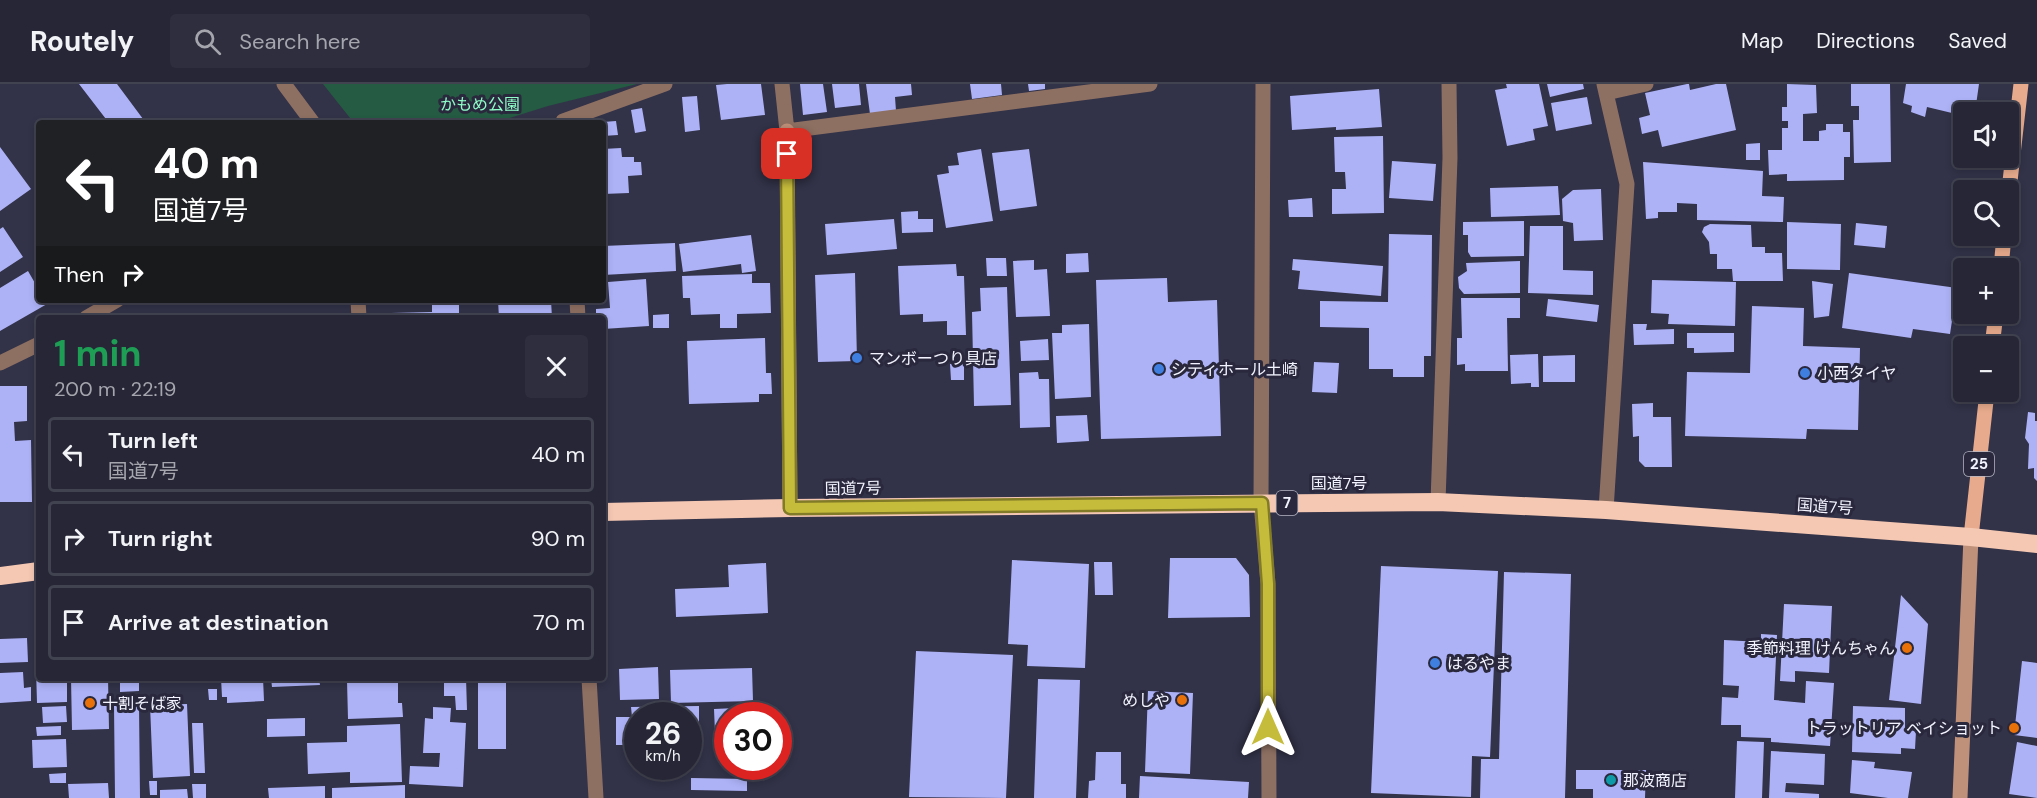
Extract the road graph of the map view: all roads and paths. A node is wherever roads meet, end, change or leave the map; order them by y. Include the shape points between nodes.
1 (284, 84) edge
2 (665, 84) edge
3 (782, 84) edge
4 (1150, 84) edge
5 (1263, 84) edge
6 (1449, 84) edge
7 (1646, 84) edge
8 (2021, 84) edge
9 (1605, 89) edge
10 (311, 120) edge
11 (566, 120) edge
12 (787, 131) junction
13 (2010, 180) edge
14 (112, 303) edge
15 (91, 315) edge
16 (36, 345) edge
17 (0, 363) edge
18 (1986, 402) edge
19 (1438, 502) junction
20 (1262, 503) junction
21 (790, 508) junction
22 (1606, 510) junction
23 (606, 512) edge
24 (1971, 537) junction
25 (2037, 544) edge
26 (36, 571) edge
27 (0, 576) edge
28 (589, 681) edge
29 (596, 798) edge
30 (1269, 798) edge
31 (1960, 798) edge

1 - 10 street
2 - 11 street
3 - 12 street
4 - 12 street
5 - 20 street
6 - 19 street
7 - 9 street
8 - 13 main road
9 - 22 street via 1628,183
12 - 21 street
14 - 15 street
16 - 17 street
18 - 24 main road, 25
19 - 20 highway, 国道7号 / 7
19 - 22 highway, 国道7号 / 7
20 - 21 highway, 国道7号 / 7
20 - 30 street via 1268,584
21 - 23 highway, 国道7号 / 7
22 - 24 highway, 国道7号 / 7
24 - 25 highway, 国道7号 / 7
24 - 31 street
26 - 27 highway
28 - 29 street

